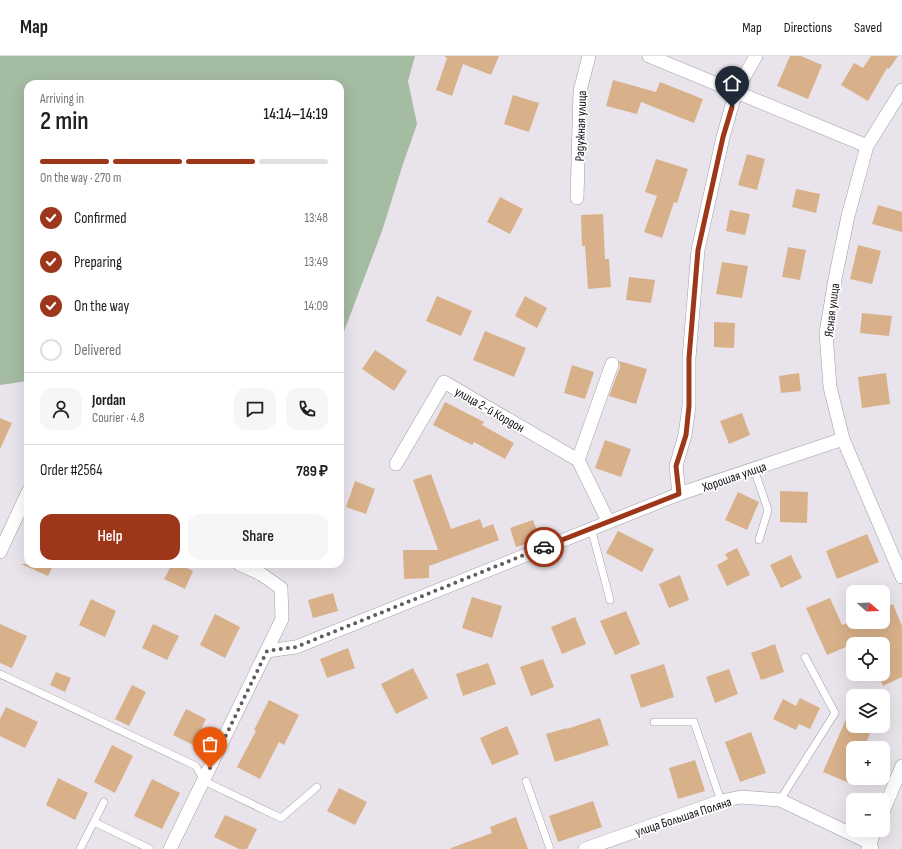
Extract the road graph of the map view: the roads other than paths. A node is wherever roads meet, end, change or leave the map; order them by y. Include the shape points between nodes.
1 (589, 56) edge
2 (649, 56) edge
3 (756, 56) edge
4 (902, 90) edge
5 (736, 91) junction
6 (867, 146) junction
7 (577, 198) dead end
8 (612, 364) dead end
9 (843, 439) junction
10 (578, 460) junction
11 (396, 464) dead end
12 (754, 469) junction
13 (679, 494) junction
14 (24, 501) edge
15 (608, 521) junction
16 (591, 528) junction
17 (759, 540) dead end
18 (0, 552) edge
19 (248, 568) edge
20 (902, 577) edge
21 (610, 600) dead end
22 (267, 651) junction
23 (805, 657) dead end
24 (0, 674) edge
25 (654, 722) dead end
26 (902, 766) edge
27 (204, 781) junction
28 (526, 781) dead end
29 (317, 788) dead end
30 (890, 795) edge
31 (780, 800) junction
32 (720, 801) junction
33 (104, 802) dead end
34 (94, 822) junction
35 (873, 837) edge
36 (870, 847) edge
37 (80, 849) edge
38 (150, 849) edge
39 (170, 849) edge
40 (550, 849) edge
41 (585, 849) edge

1 - 7 street, Радужная улица via 580,91
2 - 5 street
3 - 5 street
4 - 6 street, Ясная улица
5 - 6 street
5 - 13 street via 698,250 689,358 689,406 686,435 676,466
6 - 9 street, Ясная улица via 848,216 826,333 830,387
8 - 10 street
9 - 12 street, Хорошая улица
9 - 20 street, Ясная улица
10 - 11 street, улица 2-й Кордон via 444,382
10 - 15 street
12 - 13 street, Хорошая улица
12 - 17 lane via 768,510
13 - 15 street, Хорошая улица
14 - 18 street
15 - 16 street, Хорошая улица
16 - 21 lane
16 - 22 street, Хорошая улица via 296,647
19 - 22 street via 281,588 282,618
22 - 27 street
23 - 31 lane via 835,713
24 - 27 lane via 196,766
25 - 32 lane via 694,722
26 - 30 street
27 - 29 lane via 281,818
27 - 39 street
28 - 40 lane
31 - 32 street, улица Большая Поляна via 741,797
31 - 36 street, улица Большая Поляна
32 - 41 street, улица Большая Поляна
33 - 34 lane
34 - 37 lane
34 - 38 lane
35 - 36 street

